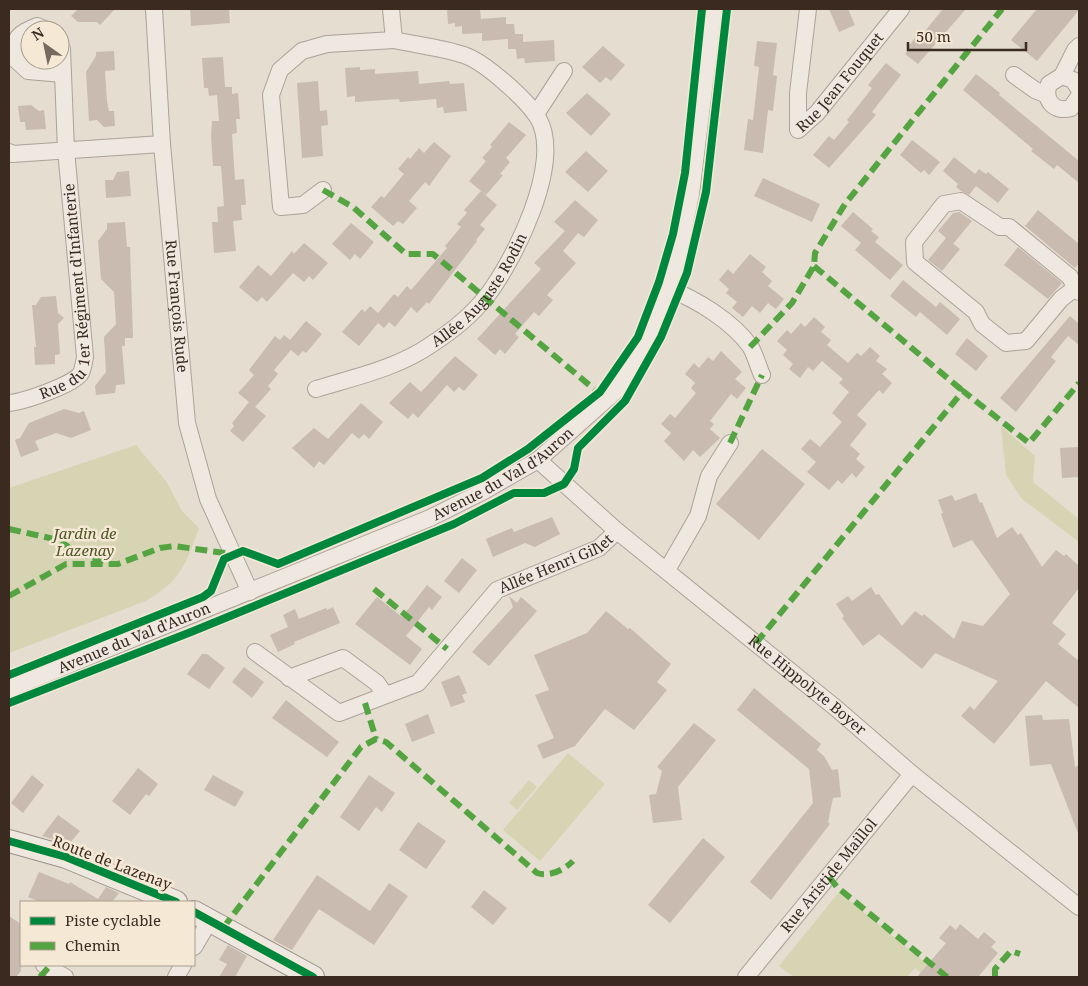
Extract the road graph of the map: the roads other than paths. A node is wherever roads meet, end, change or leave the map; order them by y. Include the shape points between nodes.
1 (154, 9) edge
2 (391, 9) edge
3 (714, 9) edge
4 (808, 9) edge
5 (901, 9) edge
6 (20, 35) edge
7 (394, 40) junction
8 (1079, 46) edge
9 (20, 63) edge
10 (27, 70) edge
11 (63, 70) edge
12 (564, 71) dead end
13 (63, 74) junction
14 (1014, 74) dead end
15 (1062, 76) junction
16 (1079, 88) edge
17 (1047, 95) junction
18 (1076, 108) edge
19 (536, 114) junction
20 (162, 144) junction
21 (66, 150) junction
22 (10, 157) edge
23 (323, 190) dead end
24 (667, 288) junction
25 (1077, 290) edge
26 (762, 375) dead end
27 (316, 389) dead end
28 (9, 403) edge
29 (730, 443) dead end
30 (538, 460) junction
31 (618, 531) junction
32 (667, 570) junction
33 (250, 592) junction
34 (255, 652) dead end
35 (289, 678) junction
36 (9, 689) edge
37 (385, 696) junction
38 (912, 774) junction
39 (9, 841) edge
40 (174, 901) edge
41 (1079, 907) edge
42 (202, 916) edge
43 (195, 943) edge
44 (46, 966) edge
45 (182, 966) edge
46 (65, 977) edge
47 (176, 977) edge
48 (312, 977) edge
49 (746, 977) edge

1 - 20 street, Rue François Rude
2 - 7 street
3 - 24 street, Avenue du Val d'Auron via 691,194 676,266
4 - 5 street, Rue Jean Fouquet via 798,93 798,130 817,113
6 - 9 street via 14,44 16,59
7 - 19 street, Allée Auguste Rodin via 466,55 513,88
7 - 23 street, Allée Auguste Rodin via 327,44 302,51 280,70 271,94 280,206 303,205
8 - 15 street
10 - 13 street
11 - 13 street, Rue du 1er Régiment d'Infanterie
12 - 19 street
13 - 21 street, Rue du 1er Régiment d'Infanterie
14 - 17 street
15 - 16 street via 1073,80
15 - 17 street via 1049,84
17 - 18 street via 1055,107
19 - 27 street, Allée Auguste Rodin via 544,141 545,164 535,203 509,265 486,297 468,317 431,345 388,367
20 - 21 street
20 - 33 street, Rue François Rude via 187,423 208,498
21 - 22 street
21 - 28 street, Rue du 1er Régiment d'Infanterie via 85,357 81,373 72,380
24 - 26 street via 711,310 750,347
24 - 30 street, Avenue du Val d'Auron via 652,328 618,389
25 - 25 street via 1060,299 1026,341 1006,344 982,324 976,312 915,262 914,242 944,204 961,201 1000,227 1009,227 1070,277
29 - 32 street via 709,476 698,516
30 - 31 street, Rue Hippolyte Boyer
30 - 33 street, Avenue du Val d'Auron via 430,518
31 - 32 street, Rue Hippolyte Boyer
31 - 37 street, Allée Henri Gillet via 599,548 497,590 418,683
32 - 38 street, Rue Hippolyte Boyer
33 - 36 street, Avenue du Val d'Auron
34 - 35 street, Allée Henri Gillet
35 - 37 street, Allée Henri Gillet via 339,713
35 - 37 street via 343,658 377,683
38 - 41 street, Rue Hippolyte Boyer
38 - 49 street, Rue Aristide Maillol
39 - 40 street, Route de Lazenay via 66,857
42 - 43 street
42 - 48 street
44 - 46 street
45 - 47 street

